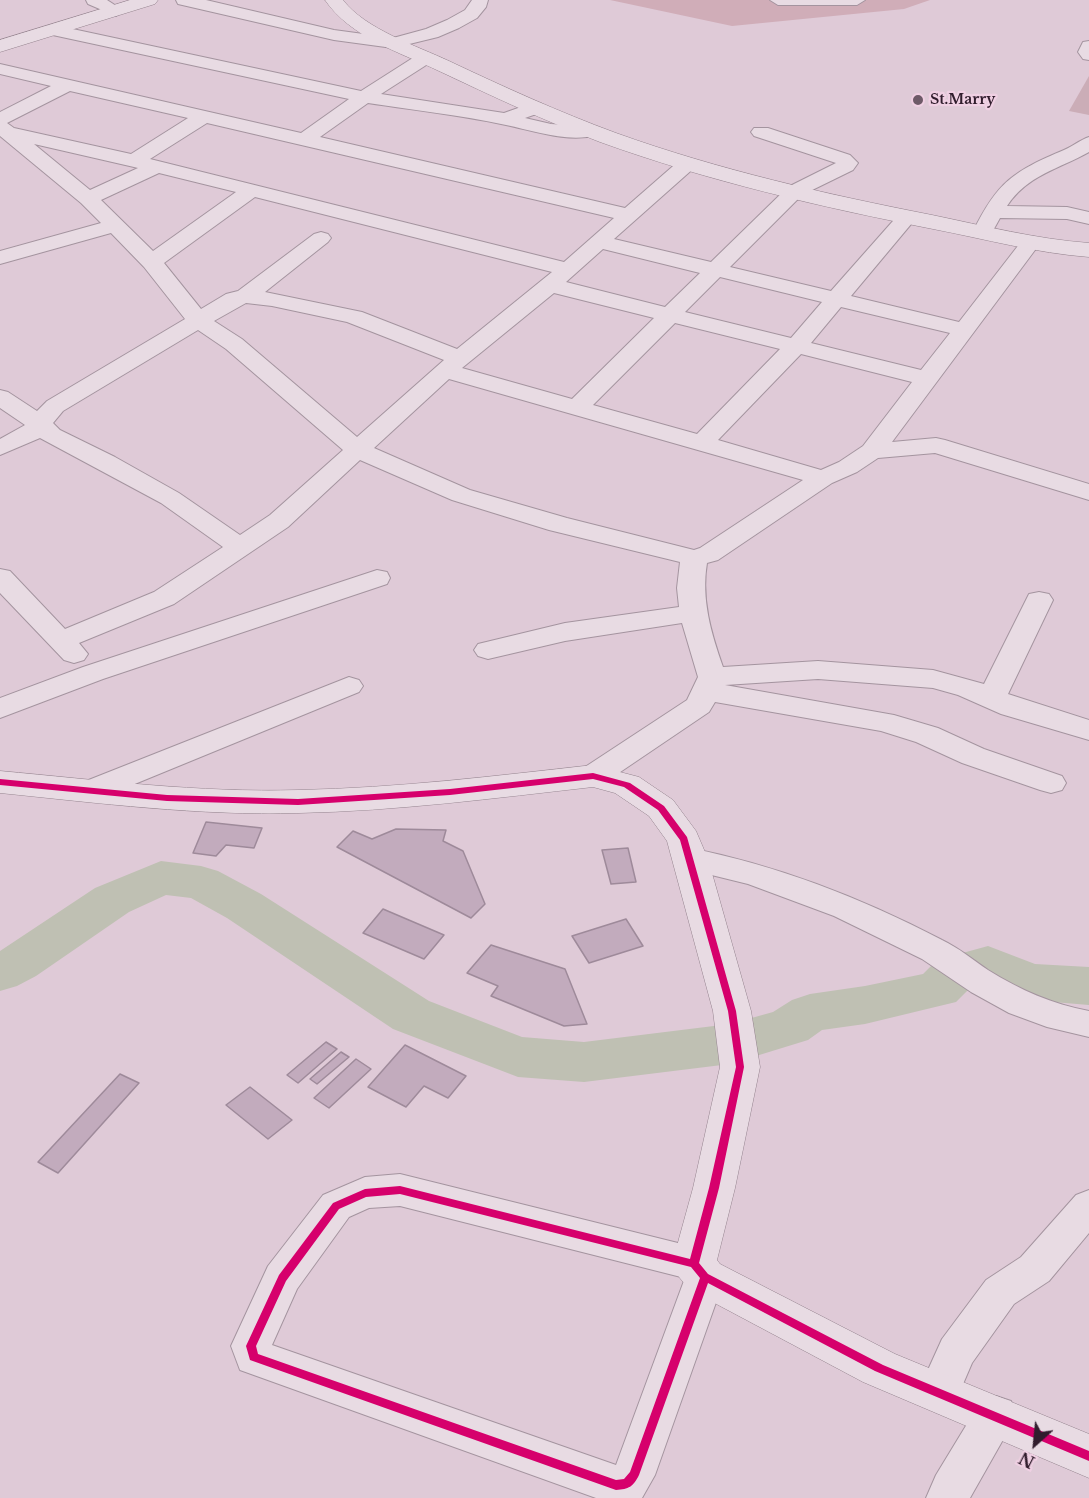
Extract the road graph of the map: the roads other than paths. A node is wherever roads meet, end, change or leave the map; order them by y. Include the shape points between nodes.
1 (94, 0) edge
2 (149, 0) edge
3 (184, 0) edge
4 (334, 0) edge
5 (480, 0) edge
6 (778, 0) edge
7 (856, 0) edge
8 (116, 10) junction
9 (54, 30) junction
10 (393, 43) junction
11 (0, 46) edge
12 (1089, 46) edge
13 (1089, 55) edge
14 (425, 57) junction
15 (0, 69) edge
16 (67, 85) junction
17 (364, 97) junction
18 (535, 108) junction
19 (203, 117) junction
20 (505, 119) junction
21 (3, 126) edge
22 (591, 131) junction
23 (761, 132) dead end
24 (304, 140) junction
25 (1088, 146) edge
26 (134, 161) junction
27 (687, 164) junction
28 (156, 167) junction
29 (251, 190) junction
30 (795, 191) junction
31 (88, 199) junction
32 (993, 212) junction
33 (628, 215) junction
34 (907, 217) junction
35 (1089, 218) edge
36 (114, 226) junction
37 (983, 232) junction
38 (321, 238) dead end
39 (600, 242) junction
40 (1031, 242) junction
41 (1089, 250) edge
42 (4, 252) edge
43 (152, 262) junction
44 (568, 269) junction
45 (718, 269) junction
46 (550, 285) junction
47 (246, 296) junction
48 (836, 300) junction
49 (672, 315) junction
50 (199, 321) junction
51 (964, 330) junction
52 (795, 347) junction
53 (453, 364) junction
54 (928, 379) junction
55 (0, 397) edge
56 (577, 407) junction
57 (39, 423) junction
58 (702, 444) junction
59 (0, 448) edge
60 (358, 450) junction
61 (872, 451) junction
62 (823, 478) junction
63 (1089, 492) edge
64 (240, 547) junction
65 (694, 558) junction
66 (377, 578) dead end
67 (1, 579) edge
68 (1039, 600) dead end
69 (693, 613) junction
70 (60, 641) junction
71 (488, 650) dead end
72 (93, 673) junction
73 (709, 684) junction
74 (349, 686) dead end
75 (989, 697) junction
76 (0, 709) edge
77 (1089, 730) edge
78 (593, 776) junction
79 (0, 782) edge
80 (1051, 783) dead end
81 (92, 790) junction
82 (690, 859) junction
83 (1089, 1024) edge
84 (1089, 1206) edge
85 (699, 1271) junction
86 (939, 1392) junction
87 (996, 1415) junction
88 (1089, 1456) edge
89 (948, 1498) edge

1 - 8 street
2 - 8 main road
3 - 10 street via 334,35
4 - 10 main road via 344,14
5 - 10 street via 471,14 453,24
6 - 7 street
8 - 9 main road
9 - 11 main road
9 - 17 street
10 - 14 main road
12 - 13 street
14 - 17 street
14 - 18 main road
15 - 16 street
16 - 19 street
16 - 21 street
17 - 20 street
17 - 24 street
18 - 20 street
18 - 22 main road
19 - 24 street
19 - 26 street
20 - 22 street via 551,130
21 - 26 street
21 - 31 street
22 - 27 main road
23 - 30 street via 848,163
24 - 33 street
25 - 32 street via 1029,171 1013,183
26 - 28 street
27 - 30 main road
27 - 33 street
28 - 29 street
28 - 31 street
29 - 43 street
29 - 44 street
30 - 34 main road
30 - 45 street
31 - 36 street
32 - 35 street via 1067,213
32 - 37 street
33 - 39 street
34 - 37 main road
34 - 48 street
36 - 42 street
36 - 43 street
37 - 40 main road
38 - 47 street
39 - 44 street
39 - 45 street
40 - 41 main road
40 - 51 street
43 - 50 street
44 - 46 street
45 - 48 street
45 - 49 street
46 - 49 street
46 - 53 street
47 - 50 street
47 - 53 street via 354,317
48 - 51 street
48 - 52 street
49 - 52 street
49 - 56 street
50 - 57 street via 55,406
50 - 60 street via 234,344
51 - 54 street
52 - 54 street
52 - 58 street
53 - 56 street
53 - 60 street
54 - 61 street
55 - 57 street
56 - 58 street
57 - 59 street via 31,433
57 - 64 street via 51,435 170,498
58 - 62 street
60 - 64 street via 279,521
60 - 65 street via 462,495
61 - 62 street
61 - 63 street via 936,445
62 - 65 street via 709,554
64 - 70 street via 164,598
65 - 69 street
66 - 72 street
67 - 70 street
68 - 75 street via 998,687
69 - 71 street via 565,632
69 - 73 street
70 - 72 street
72 - 76 street
73 - 75 street via 818,670 933,679
73 - 78 street via 699,705
73 - 80 street via 884,722
74 - 81 street
75 - 77 street
78 - 81 main road via 450,792 298,802 167,798
78 - 82 main road via 627,785 661,808 684,839
79 - 81 main road
82 - 83 street via 768,878 853,909 951,960 982,983 1025,1006 1060,1020
82 - 85 main road via 732,1011 740,1067
84 - 86 street via 1035,1269 1000,1292 956,1352
85 - 85 street via 634,1475 627,1484 616,1485 281,1367 254,1357 251,1346 282,1278 336,1206 365,1193 400,1190
85 - 86 main road via 879,1368
86 - 87 main road
87 - 88 main road
87 - 89 street

